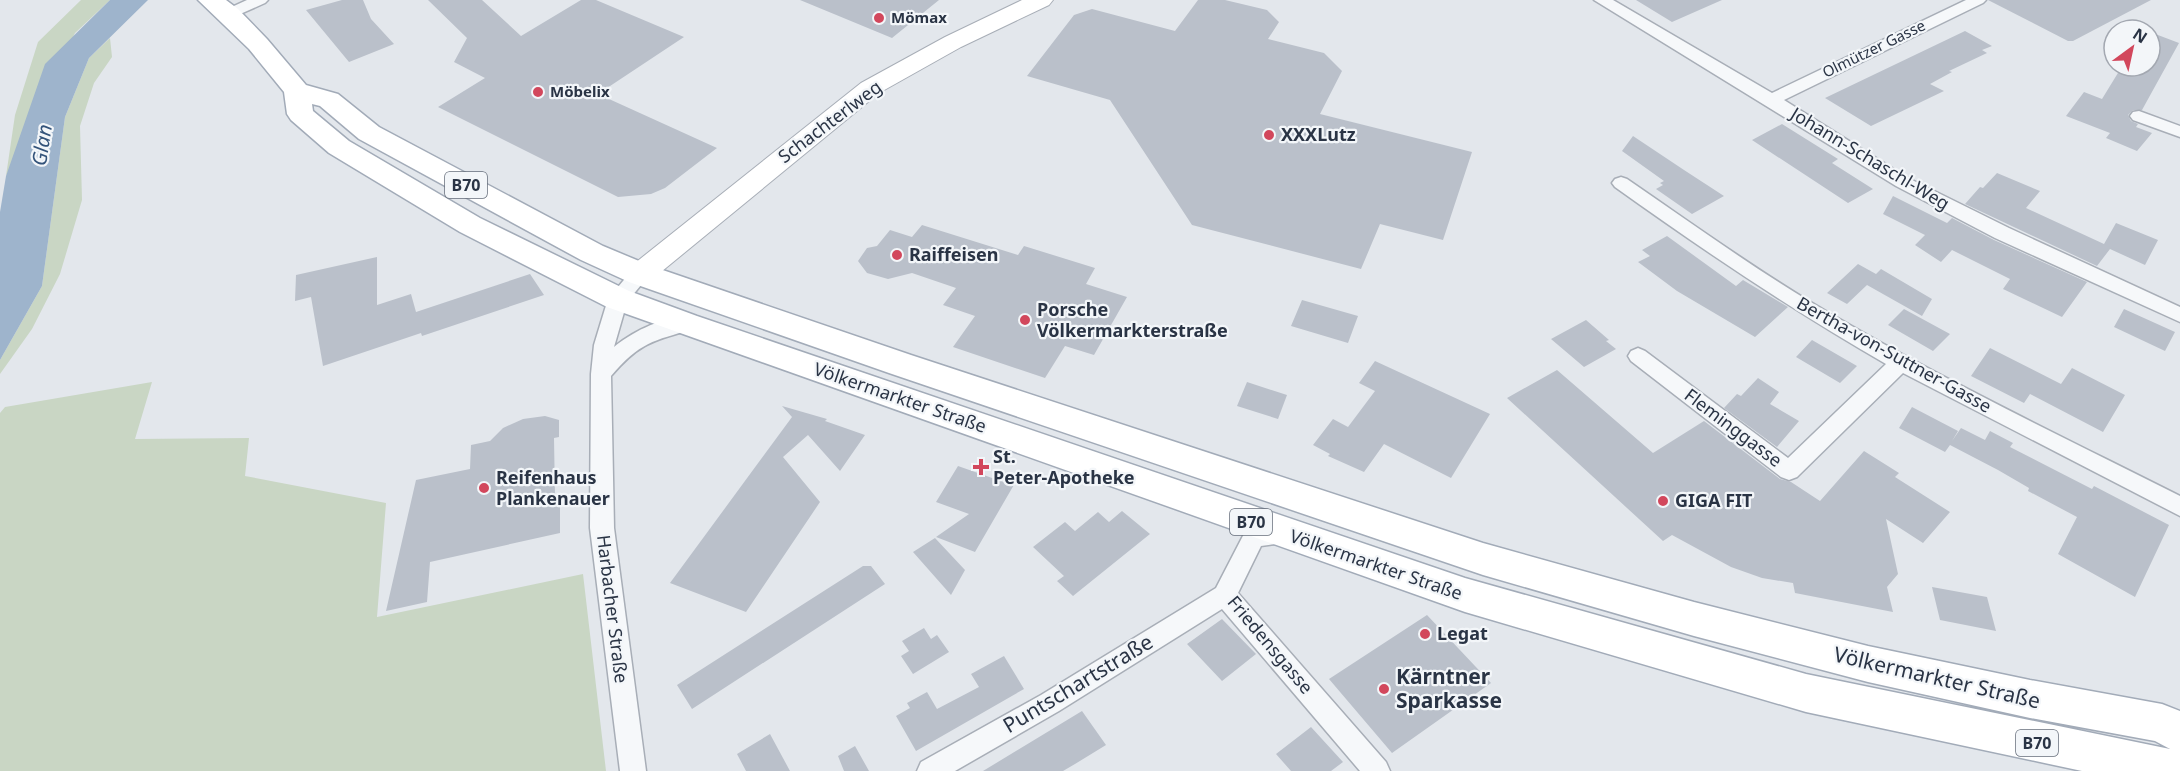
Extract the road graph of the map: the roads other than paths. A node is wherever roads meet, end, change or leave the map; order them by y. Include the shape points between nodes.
1 (260, 0) edge
2 (1041, 0) edge
3 (1602, 0) edge
4 (1978, 0) edge
5 (219, 7) edge
6 (1771, 100) junction
7 (2139, 116) dead end
8 (2180, 132) edge
9 (1621, 183) dead end
10 (629, 287) junction
11 (2180, 315) edge
12 (686, 324) junction
13 (1638, 356) dead end
14 (1901, 362) junction
15 (601, 374) junction
16 (2180, 507) edge
17 (1288, 535) junction
18 (1225, 595) junction
19 (1694, 619) junction
20 (1692, 662) junction
21 (2180, 733) edge
22 (2180, 768) edge
23 (633, 771) edge
24 (930, 771) edge
25 (1377, 771) edge

1 - 5 street
2 - 10 street, Schachterlweg via 870,88
3 - 6 street, Johann-Schaschl-Weg
4 - 6 street, Olmützer Gasse
5 - 10 main road, Völkermarkter Straße / B70 via 297,92 329,100 369,133 592,253
6 - 11 street, Johann-Schaschl-Weg via 1902,182
7 - 8 street
9 - 14 street, Bertha-von-Suttner-Gasse via 1748,271
10 - 12 main road, Völkermarkter Straße / B70
10 - 15 street, Harbacher Straße via 604,345
10 - 19 main road, Völkermarkter Straße / B70 via 1483,559
12 - 15 street via 660,328 628,344
12 - 17 main road, Völkermarkter Straße / B70
13 - 14 street, Fleminggasse via 1789,471
14 - 16 street, Bertha-von-Suttner-Gasse
15 - 23 street, Harbacher Straße via 602,528
17 - 18 street, Friedensgasse via 1254,537
17 - 20 main road, Völkermarkter Straße / B70 via 1466,596
18 - 24 street, Puntschartstraße via 1050,703
18 - 25 street, Friedensgasse
19 - 20 main road
19 - 21 main road, Völkermarkter Straße / B70 via 1891,669 2162,723
20 - 22 main road, Völkermarkter Straße / B70 via 1806,693 2168,769

